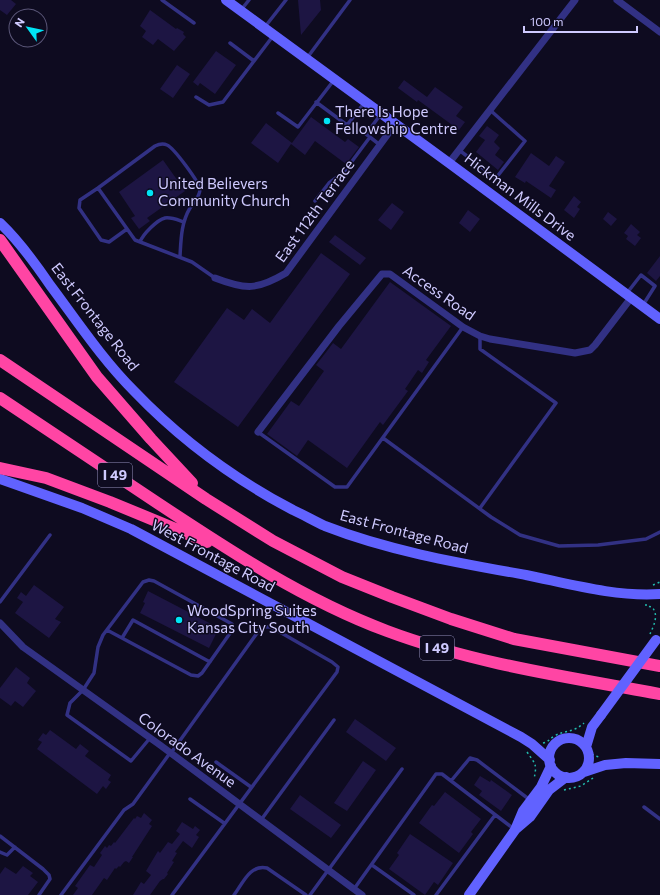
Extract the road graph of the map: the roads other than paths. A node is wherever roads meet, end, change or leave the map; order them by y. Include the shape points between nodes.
1 (162, 0) edge
2 (226, 0) edge
3 (249, 0) edge
4 (286, 0) edge
5 (350, 0) edge
6 (576, 0) edge
7 (617, 0) edge
8 (240, 10) junction
9 (194, 23) dead end
10 (264, 28) junction
11 (660, 32) edge
12 (274, 35) junction
13 (230, 43) dead end
14 (307, 59) junction
15 (254, 61) junction
16 (334, 79) junction
17 (196, 97) dead end
18 (365, 101) junction
19 (316, 102) junction
20 (490, 110) junction
21 (278, 113) dead end
22 (381, 113) junction
23 (396, 124) junction
24 (370, 137) junction
25 (380, 145) junction
26 (459, 150) junction
27 (449, 163) junction
28 (98, 188) junction
29 (315, 201) dead end
30 (184, 222) junction
31 (0, 223) edge
32 (127, 229) junction
33 (0, 240) edge
34 (140, 242) junction
35 (180, 256) junction
36 (215, 278) joint
37 (628, 296) junction
38 (642, 306) junction
39 (660, 320) edge
40 (462, 327) junction
41 (480, 336) junction
42 (0, 360) edge
43 (0, 398) edge
44 (258, 432) joint
45 (383, 438) junction
46 (0, 468) edge
47 (0, 479) edge
48 (206, 499) junction
49 (480, 508) junction
50 (660, 532) edge
51 (50, 535) dead end
52 (231, 552) junction
53 (660, 594) edge
54 (0, 602) edge
55 (0, 623) edge
56 (107, 630) junction
57 (655, 637) edge
58 (122, 638) junction
59 (210, 662) junction
60 (660, 666) edge
61 (83, 690) junction
62 (660, 694) edge
63 (334, 720) dead end
64 (589, 724) junction
65 (150, 738) junction
66 (576, 739) junction
67 (589, 748) junction
68 (170, 753) junction
69 (216, 762) dead end
70 (550, 763) junction
71 (660, 764) edge
72 (402, 769) dead end
73 (584, 772) junction
74 (566, 777) junction
75 (451, 781) junction
76 (546, 786) junction
77 (251, 788) junction
78 (190, 799) dead end
79 (531, 800) junction
80 (239, 804) junction
81 (644, 807) dead end
82 (495, 815) junction
83 (660, 819) edge
84 (261, 820) junction
85 (224, 823) junction
86 (515, 830) junction
87 (0, 836) edge
88 (15, 847) junction
89 (0, 852) edge
90 (372, 865) junction
91 (328, 870) junction
92 (354, 889) junction
93 (39, 895) edge
94 (61, 895) edge
95 (172, 895) edge
96 (234, 895) edge
97 (306, 895) edge
98 (310, 895) edge
99 (362, 895) edge
100 (414, 895) edge
101 (436, 895) edge
102 (469, 895) edge

1 - 9 lane
2 - 8 street, Hickman Mills Drive
3 - 8 lane
4 - 10 lane
5 - 14 lane
6 - 20 street
7 - 11 street
8 - 10 street, Hickman Mills Drive
10 - 12 street, Hickman Mills Drive
12 - 14 street, Hickman Mills Drive
12 - 15 lane
13 - 15 lane
14 - 16 street, Hickman Mills Drive
15 - 17 lane via 223,102 209,105
16 - 18 street, Hickman Mills Drive
16 - 19 lane
18 - 19 lane via 347,125
18 - 22 street, Hickman Mills Drive
19 - 21 lane via 298,127
20 - 26 street
20 - 26 lane via 525,141 496,178
22 - 23 street, Hickman Mills Drive
22 - 24 lane via 366,134
23 - 25 street, East 112th Terrace
23 - 27 street, Hickman Mills Drive
24 - 25 lane
24 - 29 lane via 344,172 328,183
25 - 36 street, East 112th Terrace via 286,273 268,284 253,287 232,285
26 - 27 street
27 - 37 street, Hickman Mills Drive
28 - 30 lane via 155,146 167,145 200,189 198,198
28 - 32 lane
28 - 32 lane via 80,200 79,208 102,240 109,242
30 - 34 lane via 164,218 142,236
30 - 35 lane
31 - 53 street, East Frontage Road via 29,256 101,355 133,391 198,449 234,475 279,502 324,525 410,552 606,590 645,595
32 - 34 lane via 132,237
33 - 48 highway via 97,377
34 - 35 lane
35 - 36 lane
37 - 38 street, Hickman Mills Drive
37 - 38 lane via 641,275 655,286
37 - 41 street, Access Road via 595,345 583,352 575,353
38 - 39 street, Hickman Mills Drive
40 - 41 street, Access Road
40 - 44 street, Access Road via 390,274 382,274
40 - 45 lane
41 - 49 lane via 480,349 556,403
42 - 48 highway, I 49
43 - 52 highway, I 49
44 - 45 lane via 335,487 347,487
45 - 49 lane
46 - 52 highway via 53,481
47 - 70 street, West Frontage Road via 82,508 131,529 521,737 534,745
48 - 60 highway, I 49 via 273,541 342,577 436,614 514,639
49 - 50 lane via 520,535 558,546 598,545 646,539
51 - 54 lane
52 - 62 highway, I 49 via 331,608 441,650 501,665
55 - 61 street, Colorado Avenue via 23,647
56 - 58 lane
56 - 59 lane via 143,582 154,581 232,624 233,629
56 - 61 lane via 98,647 94,672
57 - 64 street, bridge via 600,715
58 - 59 lane via 191,675 198,676
58 - 59 lane via 133,620
61 - 65 street, Colorado Avenue
61 - 65 lane via 70,703 67,715 131,761
63 - 84 lane
64 - 66 street
64 - 67 street
65 - 68 street, Colorado Avenue
66 - 67 street
66 - 70 street via 562,739 557,742 552,748
67 - 73 street via 589,760
68 - 77 lane via 260,629 271,627 338,667 337,672
68 - 80 street, Colorado Avenue
68 - 94 lane
69 - 77 lane
70 - 74 street via 555,772
70 - 76 street
71 - 73 street via 603,765
72 - 91 lane
73 - 74 street
74 - 76 street
75 - 79 lane via 470,758 477,760
75 - 82 lane
75 - 90 lane via 442,774 436,774
76 - 79 street
76 - 86 street via 530,817
77 - 80 lane
78 - 85 lane
79 - 86 street
80 - 84 street, Colorado Avenue
80 - 85 lane
81 - 83 lane
82 - 86 lane
82 - 101 lane
84 - 91 street, Colorado Avenue
85 - 95 lane
86 - 102 street
87 - 88 lane
88 - 89 lane via 7,855
88 - 93 lane via 49,875 50,880
90 - 92 lane
90 - 100 lane
91 - 92 street, Colorado Avenue
91 - 98 lane
92 - 99 street, Colorado Avenue
96 - 97 lane via 255,868 262,867

